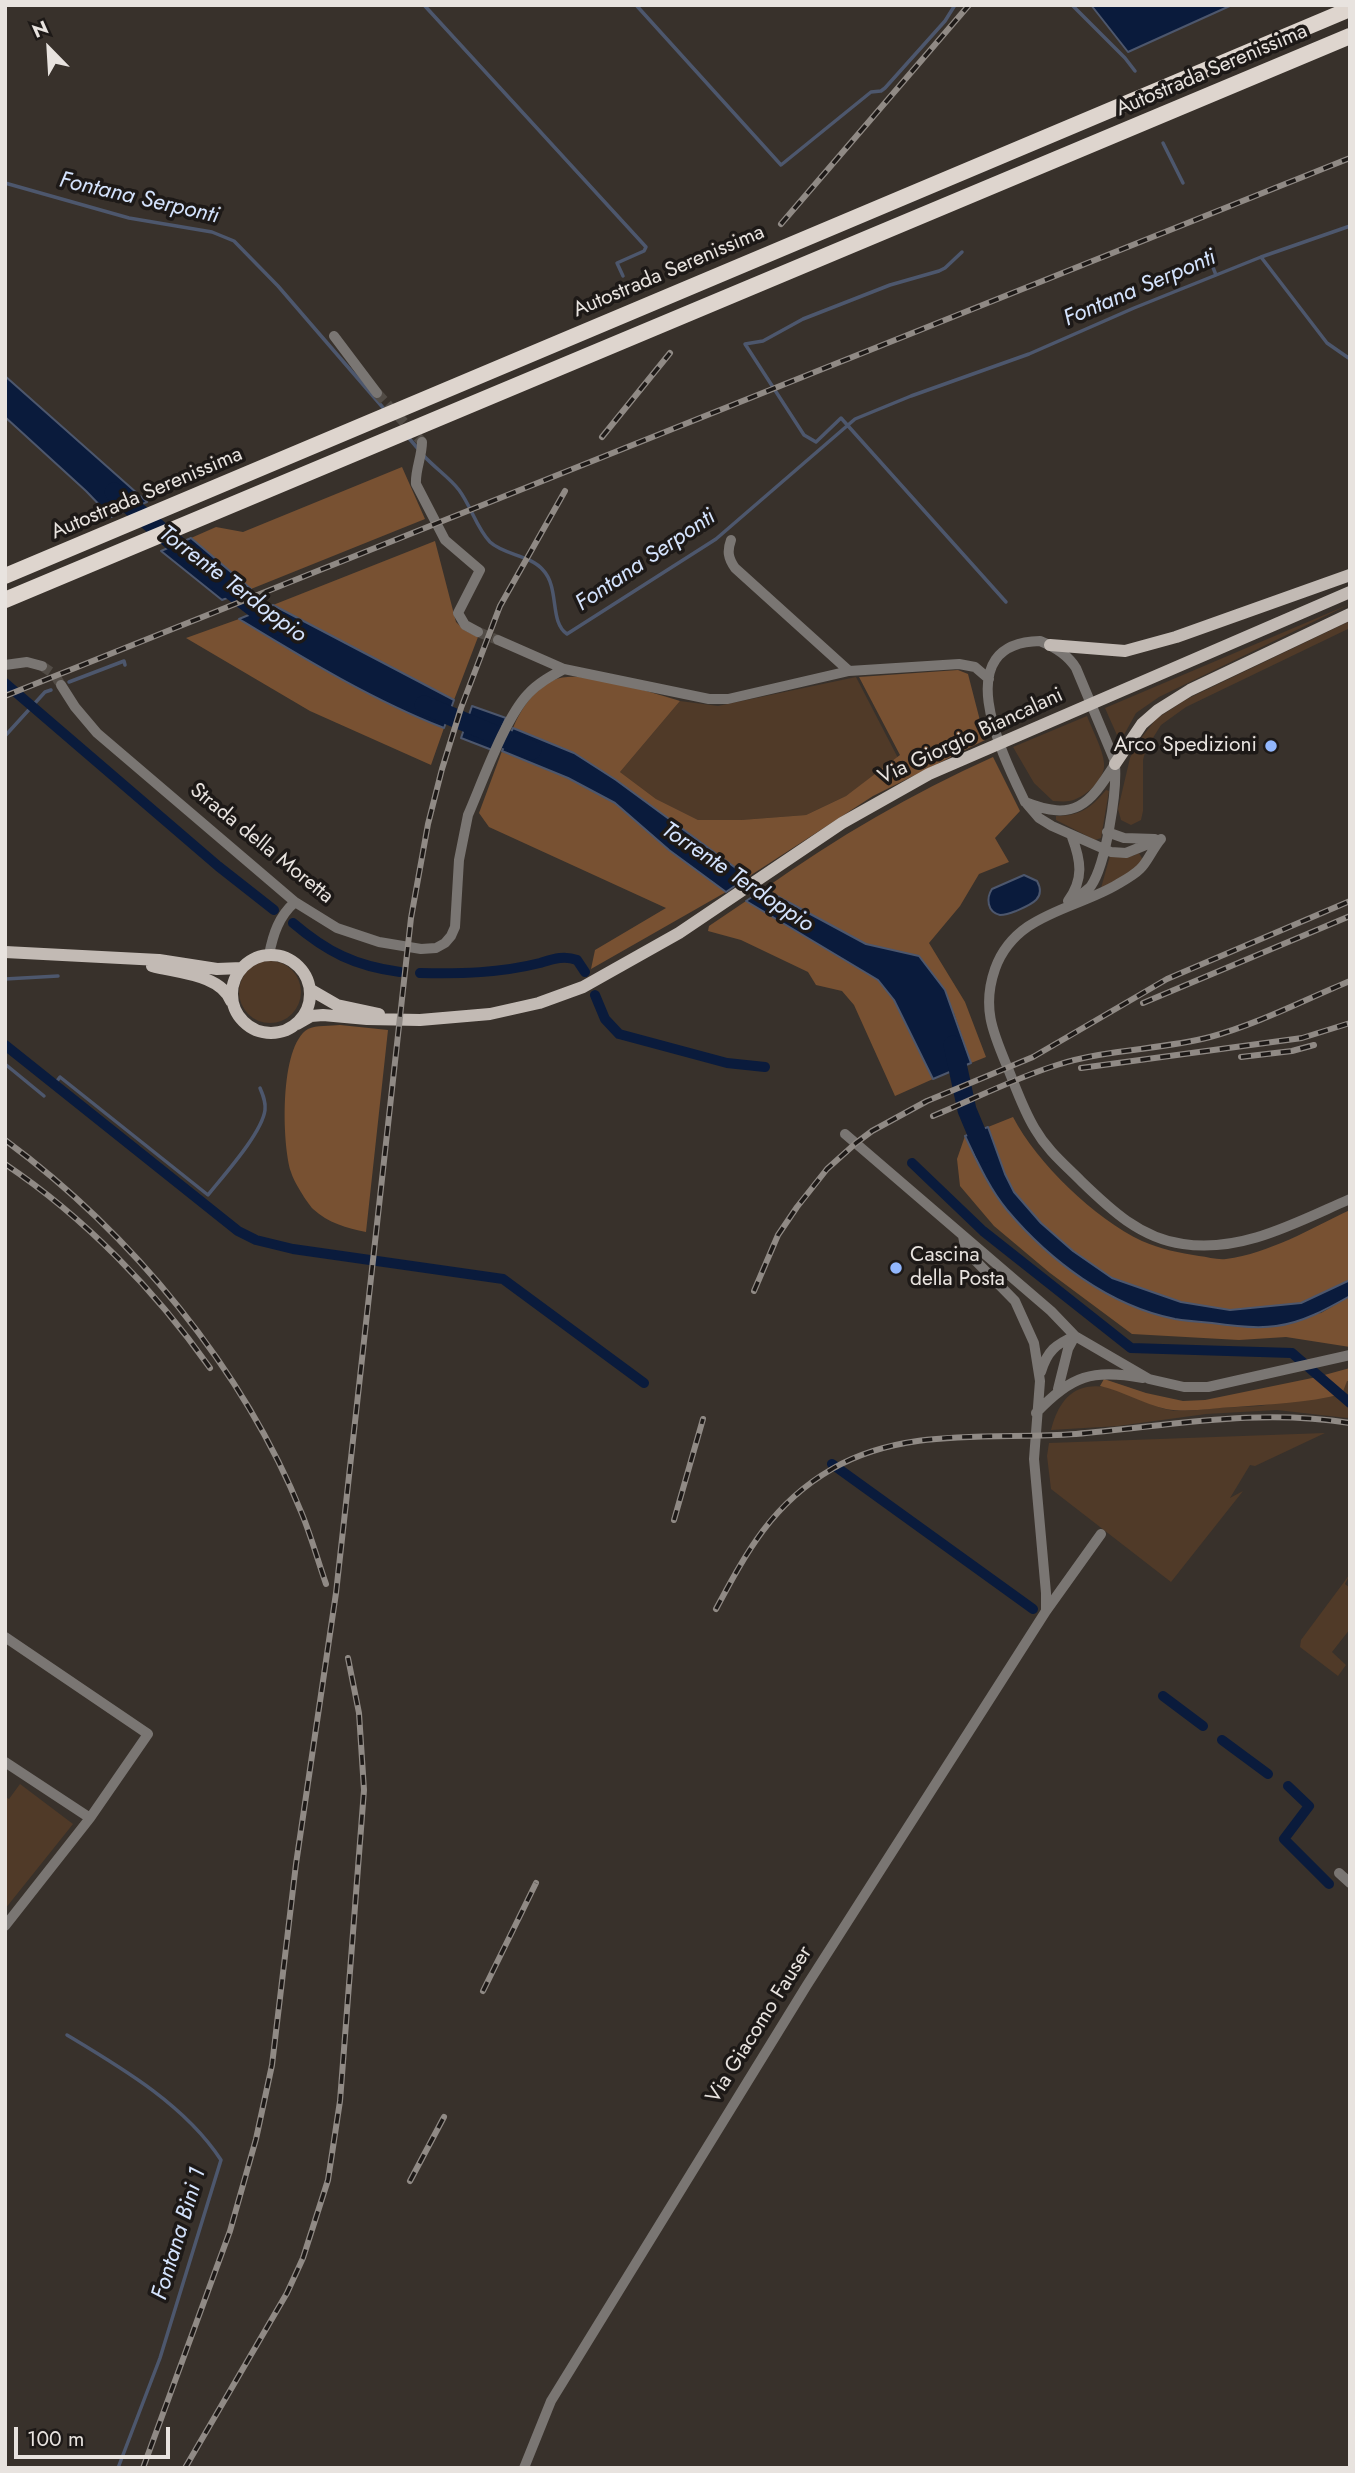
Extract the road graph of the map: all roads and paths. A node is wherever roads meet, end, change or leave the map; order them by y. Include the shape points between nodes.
1 (1350, 9) edge
2 (1350, 36) edge
3 (334, 336) dead end
4 (377, 393) tunnel mouth
5 (422, 449) dead end
6 (731, 540) dead end
7 (1350, 575) edge
8 (5, 576) edge
9 (1350, 592) edge
10 (5, 600) edge
11 (1350, 614) edge
12 (478, 632) tunnel mouth
13 (498, 640) tunnel mouth
14 (1050, 645) junction
15 (5, 665) edge
16 (42, 666) tunnel mouth
17 (564, 669) junction
18 (849, 671) junction
19 (989, 679) junction
20 (61, 685) tunnel mouth
21 (1115, 764) junction
22 (1025, 802) junction
23 (1107, 832) junction
24 (1072, 837) junction
25 (1161, 839) junction
26 (1104, 850) junction
27 (295, 902) junction
28 (1065, 906) junction
29 (5, 952) edge
30 (269, 955) junction
31 (131, 960) junction
32 (242, 968) junction
33 (311, 990) junction
34 (233, 1005) junction
35 (392, 1019) junction
36 (298, 1024) junction
37 (845, 1134) dead end
38 (1350, 1199) edge
39 (962, 1236) junction
40 (1075, 1336) junction
41 (1350, 1355) edge
42 (1040, 1374) junction
43 (1149, 1379) junction
44 (1059, 1389) junction
45 (1036, 1413) junction
46 (1101, 1534) dead end
47 (1046, 1611) junction
48 (5, 1637) edge
49 (5, 1762) edge
50 (90, 1818) junction
51 (1339, 1873) dead end
52 (1350, 1883) edge
53 (5, 1926) edge
54 (524, 2468) edge

1 - 8 highway, Autostrada Serenissima
2 - 10 highway, Autostrada Serenissima
3 - 4 street
5 - 12 street via 416,484 445,540 480,570 458,613 465,625
6 - 18 street via 729,560 735,568
7 - 14 main road via 1125,651
9 - 35 main road, Via Giorgio Biancalani via 929,774 842,823 679,933 604,976 539,1003 502,1012
11 - 21 main road via 1157,709
13 - 17 street
14 - 19 street via 1040,641 1012,646 999,656
14 - 21 street via 1076,668
15 - 16 street via 27,662
17 - 18 street via 709,699 728,699
17 - 27 street, Strada della Moretta via 529,693 495,755 463,830 455,927 444,943 421,949 379,942 337,928
18 - 19 street via 958,664 975,667
19 - 22 street via 988,711
20 - 27 street, Strada della Moretta via 97,733
21 - 22 street via 1092,798 1079,806 1044,809
21 - 23 street
22 - 24 street via 1039,818
23 - 25 street via 1124,838
23 - 26 street
24 - 26 street
24 - 28 street via 1081,866 1074,893
25 - 26 street via 1126,853
25 - 28 street via 1142,868 1117,886
26 - 28 street via 1090,888
27 - 30 street via 278,924
28 - 38 street via 1042,917 1003,953 988,1007 1028,1117 1055,1157 1125,1222 1182,1244 1243,1242
29 - 31 main road
30 - 32 main road
30 - 33 main road via 292,960
31 - 32 main road
31 - 34 main road via 213,983 224,989
32 - 34 main road via 232,991
33 - 35 main road via 337,1005
33 - 36 main road via 310,1003
34 - 36 main road via 248,1026 260,1032 273,1034
35 - 36 main road via 323,1015
37 - 39 street
39 - 40 street
39 - 42 street via 966,1251 1015,1301 1034,1343
40 - 42 street via 1050,1350
40 - 43 street
40 - 44 street
41 - 43 street via 1208,1387
42 - 45 street
43 - 44 street via 1115,1373 1087,1377
44 - 45 street
45 - 47 street via 1034,1459
46 - 47 street, Via Giacomo Fauser
47 - 54 street, Via Giacomo Fauser via 794,2006 551,2401
48 - 50 street via 148,1734
49 - 50 street
50 - 53 street
51 - 52 street

